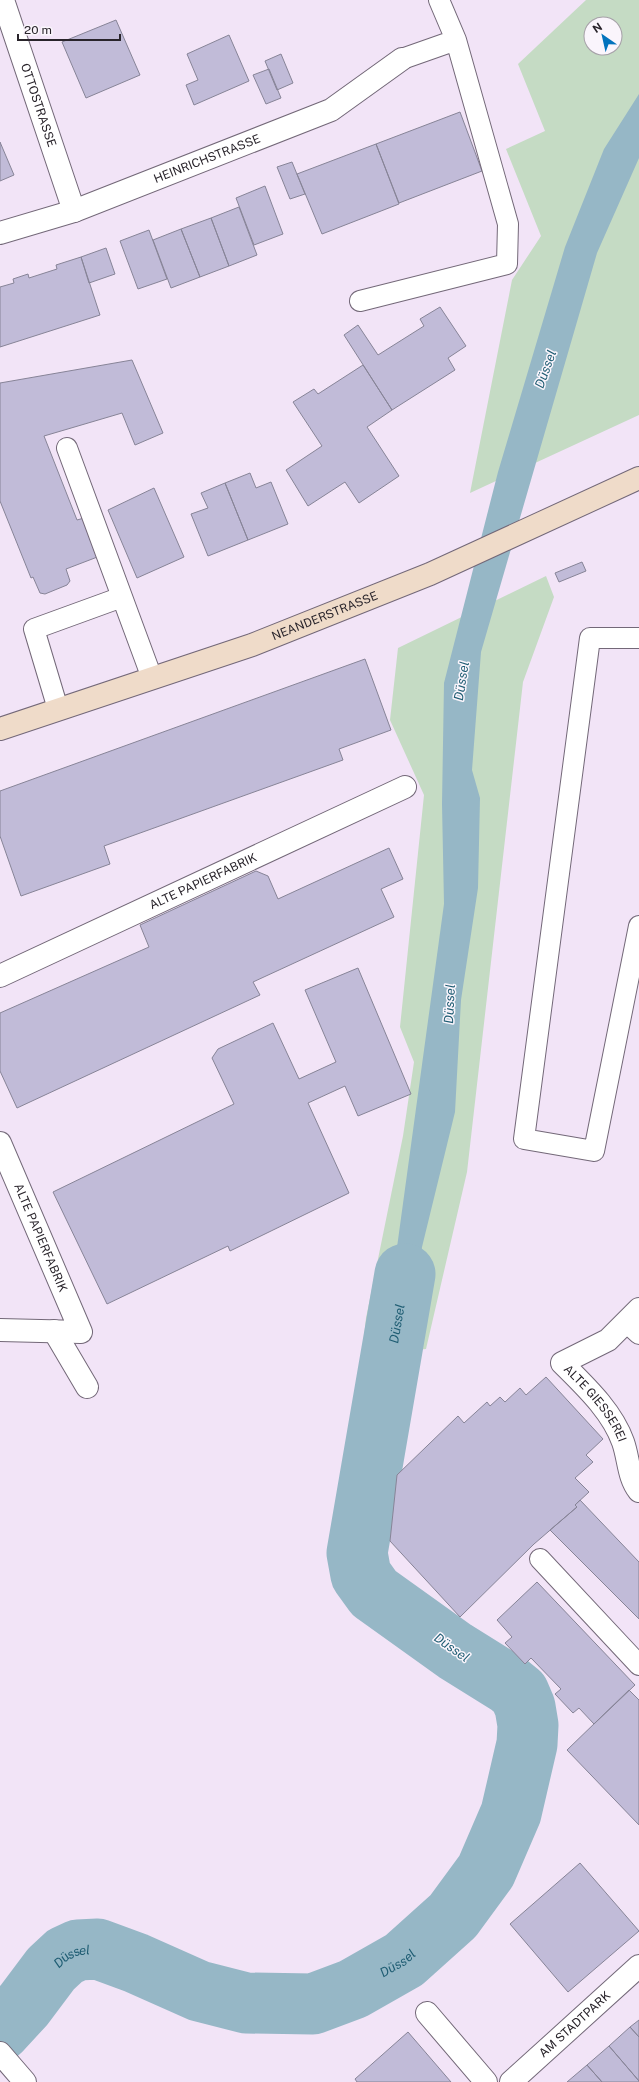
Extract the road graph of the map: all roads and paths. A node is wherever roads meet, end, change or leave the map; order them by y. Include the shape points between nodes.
1 (3, 0) edge
2 (439, 0) edge
3 (456, 40) junction
4 (402, 59) joint
5 (74, 211) junction
6 (0, 233) edge
7 (360, 301) dead end
8 (67, 448) dead end
9 (639, 478) edge
10 (122, 597) junction
11 (639, 638) edge
12 (152, 678) junction
13 (58, 710) junction
14 (0, 728) edge
15 (405, 787) dead end
16 (639, 926) edge
17 (0, 976) edge
18 (0, 1143) edge
19 (635, 1322) edge
20 (0, 1330) edge
21 (54, 1331) junction
22 (87, 1387) dead end
23 (639, 1491) edge
24 (540, 1559) dead end
25 (639, 1665) edge
26 (639, 1966) edge
27 (427, 2013) dead end
28 (0, 2053) edge
29 (25, 2082) edge
30 (486, 2082) edge
31 (511, 2082) edge

1 - 5 street, OTTOSTRASSE
2 - 3 lane
3 - 4 lane
3 - 7 lane via 508,224 507,264
4 - 5 street, HEINRICHSTRASSE via 331,110
5 - 6 street, HEINRICHSTRASSE
8 - 10 lane
9 - 12 main road, NEANDERSTRASSE via 430,574 252,645
10 - 12 lane
10 - 13 lane via 34,629
11 - 16 lane via 590,638 524,1139 594,1151
12 - 13 main road, NEANDERSTRASSE
13 - 14 main road, NEANDERSTRASSE
15 - 17 street, ALTE PAPIERFABRIK
18 - 21 street, ALTE PAPIERFABRIK via 81,1332
19 - 23 street, ALTE GIESSEREI via 608,1340 562,1362 612,1420 623,1442 630,1476
20 - 21 street
21 - 22 street
24 - 25 lane
26 - 31 street, AM STADTPARK
27 - 30 street
28 - 29 street

